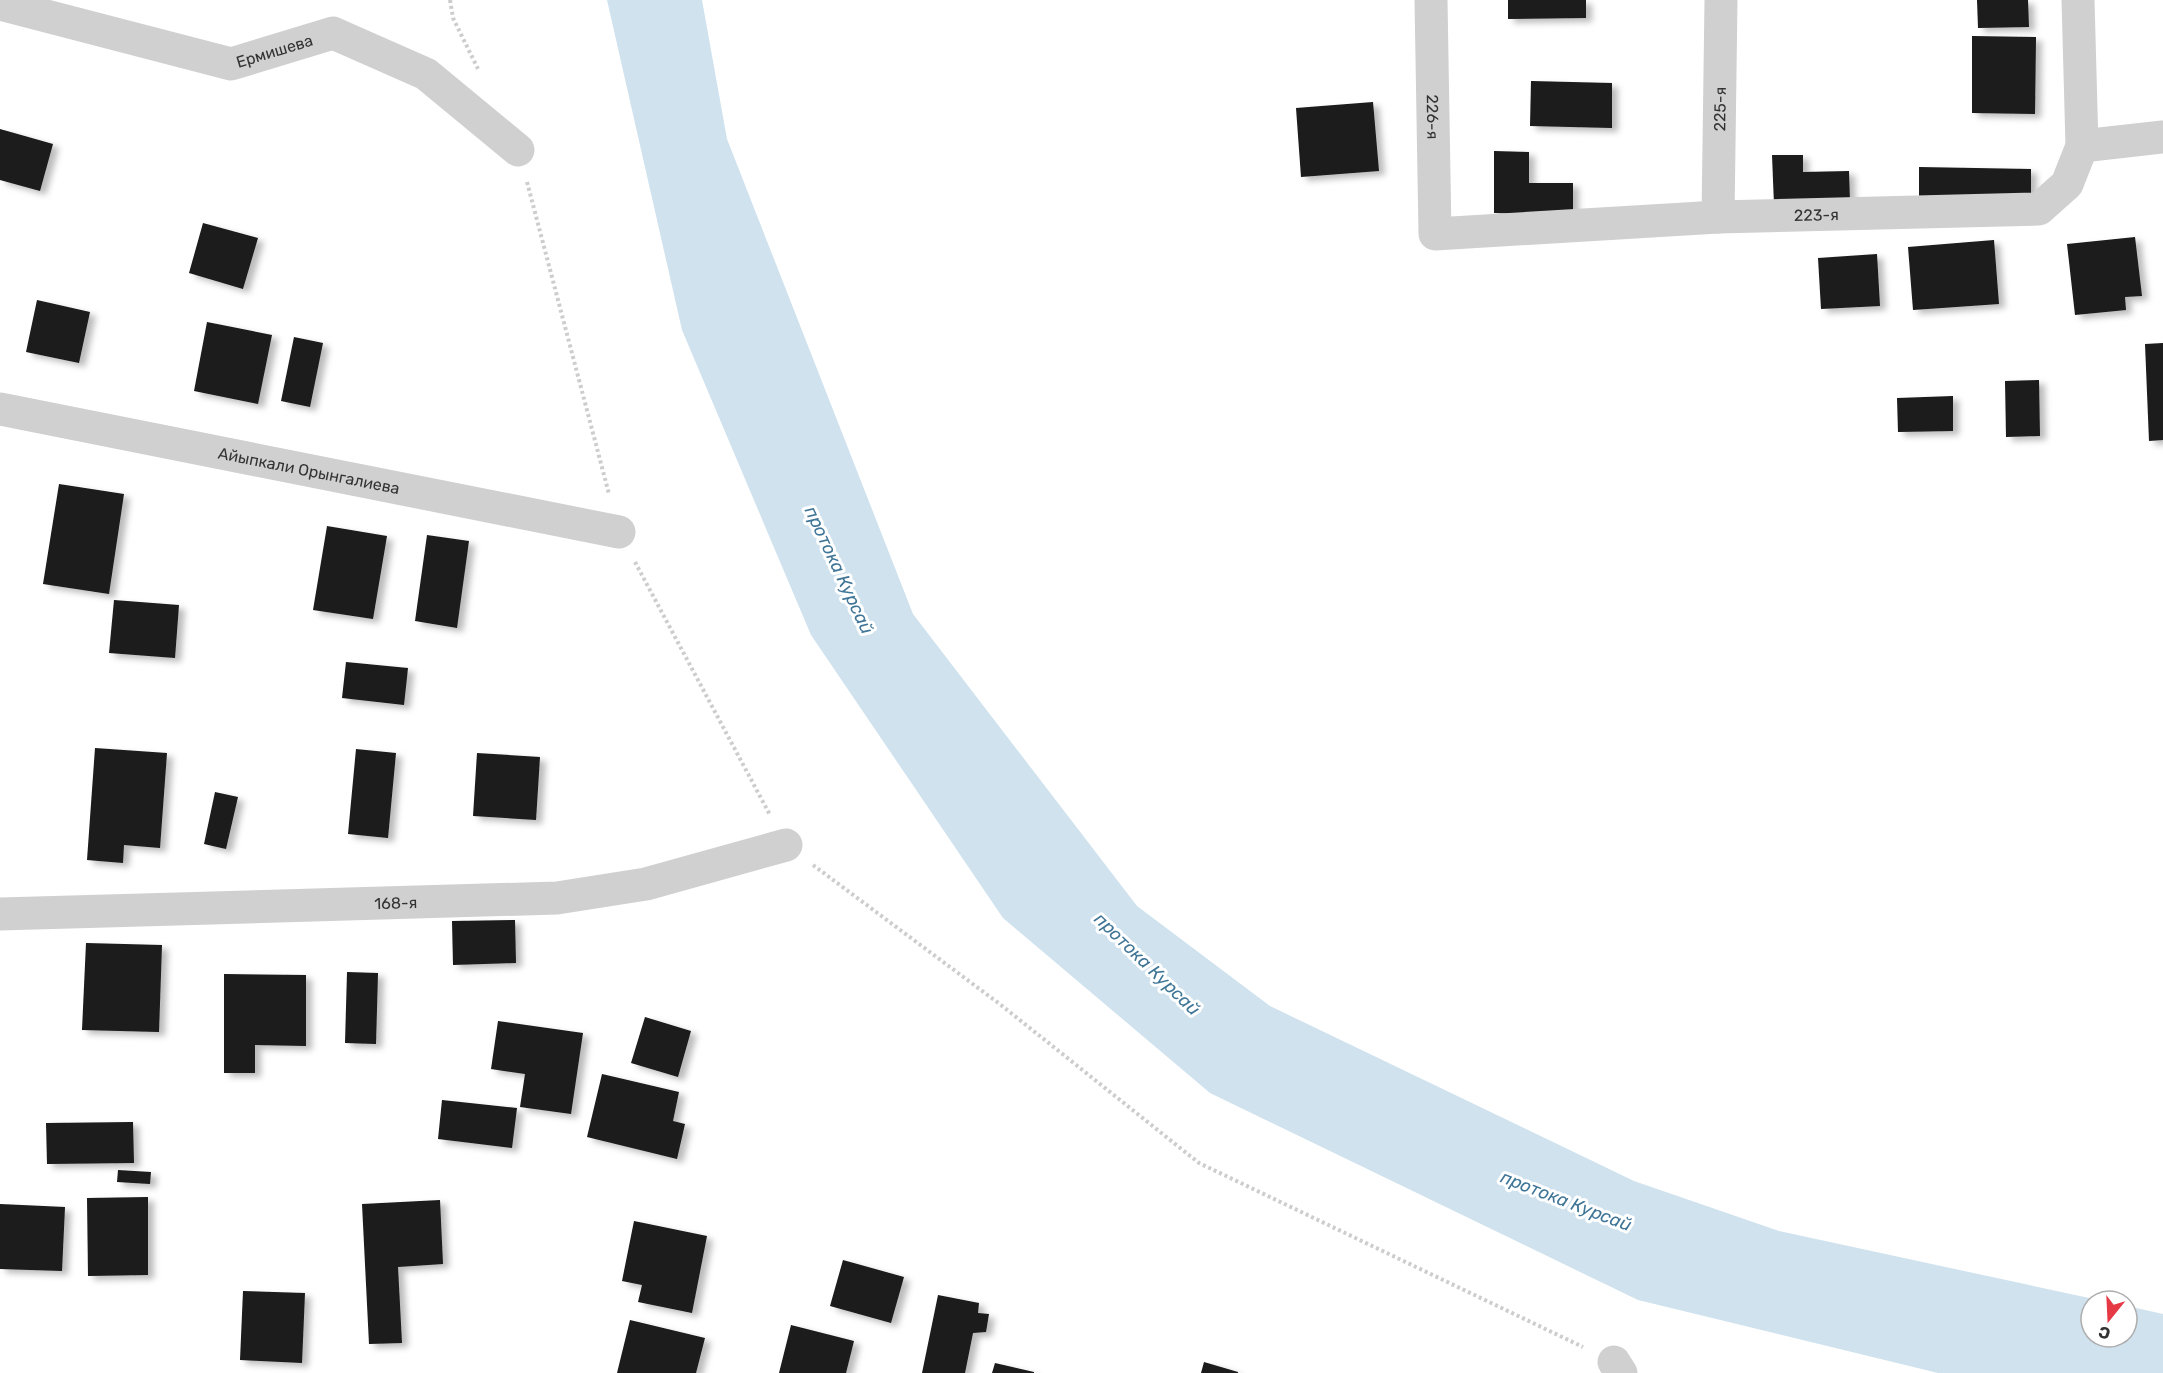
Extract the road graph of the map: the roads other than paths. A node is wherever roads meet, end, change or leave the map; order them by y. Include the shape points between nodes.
1 (1431, 0) edge
2 (1721, 0) edge
3 (2078, 0) edge
4 (0, 4) edge
5 (2163, 137) edge
6 (2082, 146) junction
7 (518, 150) road end
8 (1719, 217) junction
9 (1435, 234) joint
10 (0, 410) edge
11 (619, 532) road end
12 (786, 845) road end
13 (0, 914) edge

1 - 9 street, 226-я
2 - 8 street, 225-я
3 - 6 street
4 - 7 street, Ермишева via 231,64 333,33 426,74
5 - 6 street
6 - 8 street, 223-я via 2067,184 2039,208
8 - 9 street, 223-я
10 - 11 street, Айыпкали Орынгалиева
12 - 13 street, 168-я via 646,884 557,898

